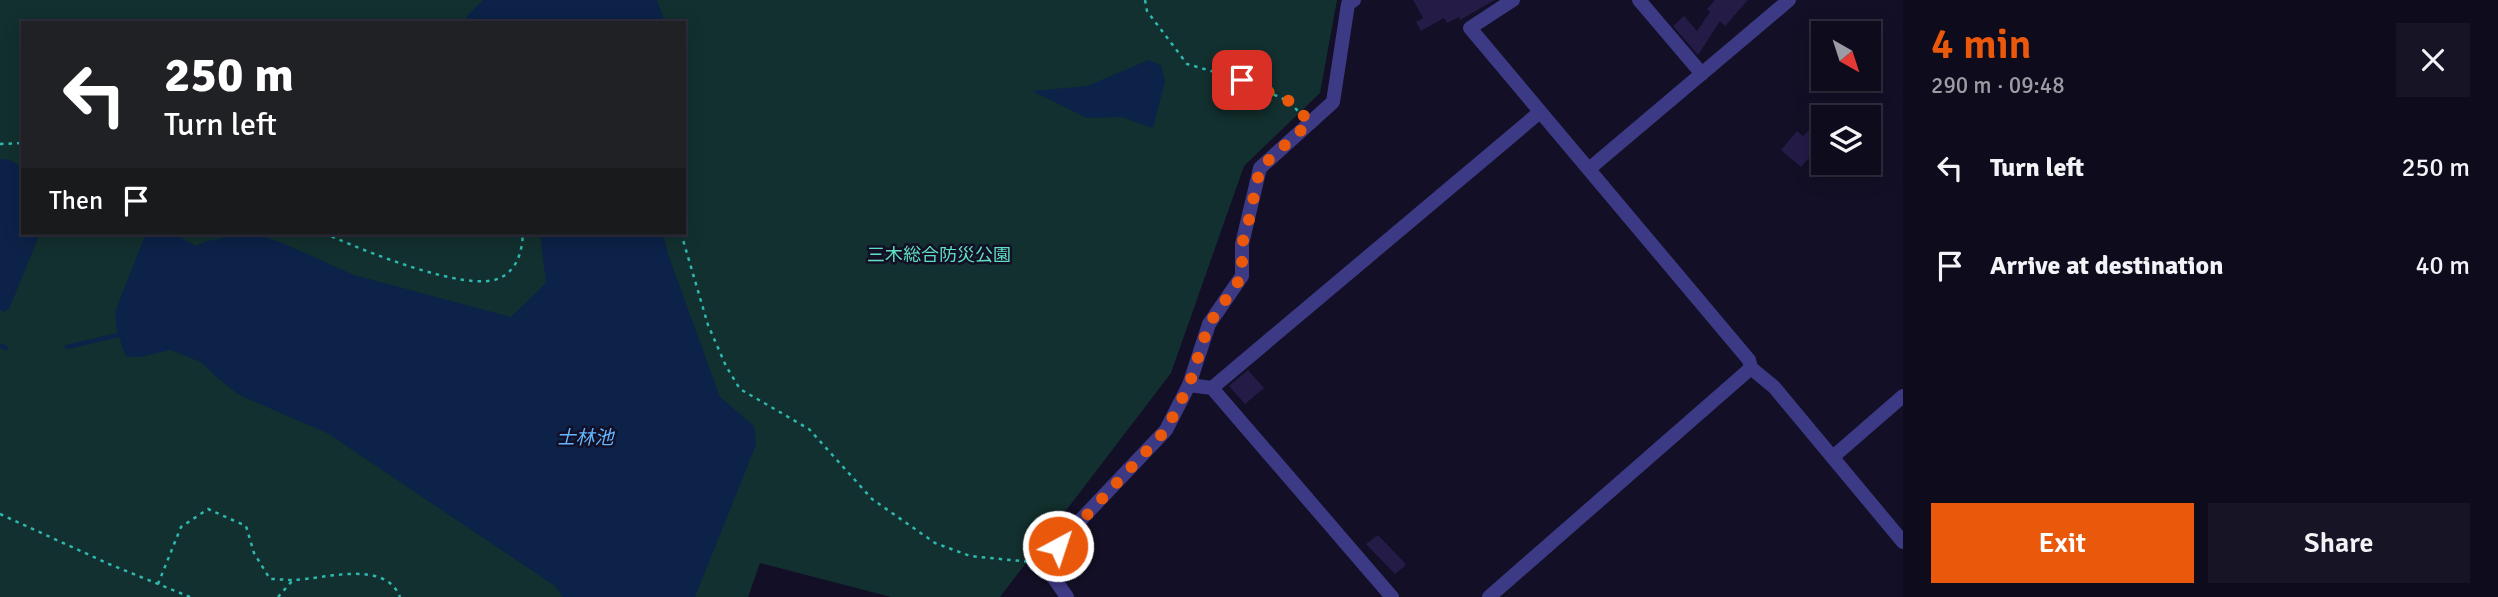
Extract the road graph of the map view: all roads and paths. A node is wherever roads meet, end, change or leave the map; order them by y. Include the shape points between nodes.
1 (1145, 0) edge
2 (1354, 0) edge
3 (1639, 0) edge
4 (1788, 0) edge
5 (1510, 1) edge
6 (1702, 74) junction
7 (1540, 112) junction
8 (1310, 122) junction
9 (21, 143) edge
10 (0, 144) edge
11 (1589, 170) junction
12 (329, 235) edge
13 (523, 235) edge
14 (682, 235) edge
15 (1751, 368) junction
16 (1189, 385) junction
17 (1212, 388) junction
18 (1903, 396) edge
19 (1833, 456) junction
20 (0, 514) edge
21 (1903, 541) edge
22 (1044, 564) junction
23 (293, 580) junction
24 (158, 584) junction
25 (190, 597) edge
26 (278, 597) edge
27 (400, 597) edge
28 (1067, 597) edge
29 (1392, 597) edge
30 (1489, 597) edge

1 - 8 path via 1147,11 1187,64 1242,80 1289,101
2 - 8 street via 1348,4 1333,102
3 - 6 street
4 - 6 street
5 - 7 street via 1470,28
6 - 11 street
7 - 11 street
7 - 17 street
8 - 16 street via 1260,168 1242,244 1242,276 1209,324
9 - 10 path
11 - 15 street via 1749,360
12 - 13 path via 450,277 491,281 507,274 518,260
14 - 22 path via 708,326 745,394 808,429 872,499 935,543 970,556
15 - 19 street
15 - 30 street
16 - 17 street
16 - 22 street via 1166,430 1072,528
17 - 29 street
18 - 19 street
19 - 21 street
20 - 24 path
22 - 28 street
23 - 24 path via 270,579 254,553 246,526 208,509 181,527
23 - 26 path
23 - 27 path via 360,573 387,580
24 - 25 path

